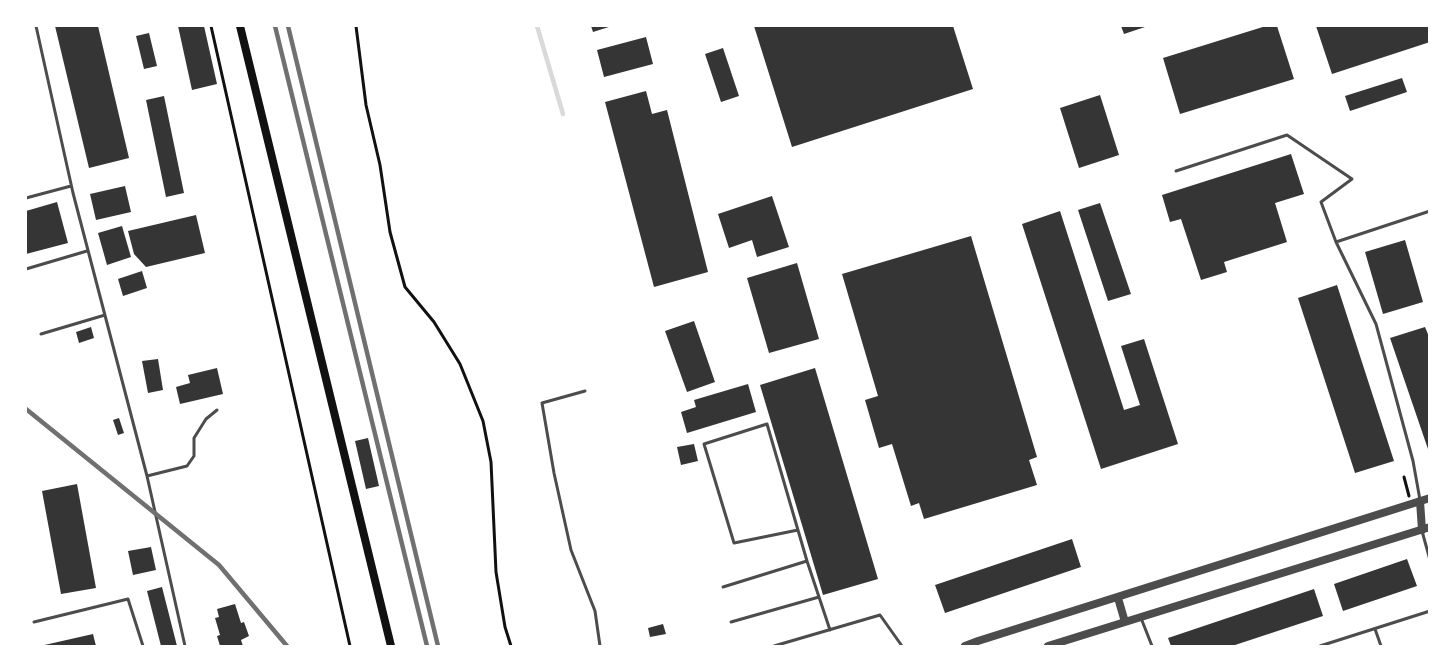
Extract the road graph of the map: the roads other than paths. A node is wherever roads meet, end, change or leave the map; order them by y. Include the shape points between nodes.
1 (36, 26) edge
2 (240, 26) edge
3 (1176, 171) dead end
4 (71, 186) junction
5 (26, 198) edge
6 (1430, 211) edge
7 (1336, 242) junction
8 (88, 250) junction
9 (26, 268) edge
10 (105, 315) junction
11 (41, 334) dead end
12 (585, 390) dead end
13 (217, 410) dead end
14 (147, 476) junction
15 (1430, 498) edge
16 (1420, 501) junction
17 (1426, 528) edge
18 (798, 530) junction
19 (1430, 560) edge
20 (807, 561) junction
21 (723, 586) dead end
22 (819, 597) junction
23 (1118, 598) junction
24 (1430, 611) edge
25 (1141, 618) junction
26 (34, 622) dead end
27 (731, 622) dead end
28 (1125, 622) junction
29 (1375, 629) junction
30 (830, 630) junction
31 (143, 646) edge
32 (185, 646) edge
33 (391, 646) edge
34 (600, 646) edge
35 (774, 646) edge
36 (902, 646) edge
37 (965, 646) edge
38 (1048, 646) edge
39 (1152, 646) edge
40 (1320, 646) edge
41 (1380, 646) edge

1 - 4 lane
2 - 33 main road
3 - 7 lane via 1287,135 1353,179 1321,202
4 - 5 lane
4 - 8 lane
6 - 7 lane
7 - 16 lane via 1376,324
8 - 9 lane
8 - 10 lane
10 - 11 lane
10 - 14 lane
12 - 34 lane via 542,402 571,550 595,611
13 - 14 lane via 194,438 194,456 187,466
14 - 32 lane
15 - 16 street
16 - 17 street
16 - 23 street
17 - 19 lane
17 - 25 street
18 - 18 lane via 767,424 704,444 734,543
18 - 20 lane
20 - 21 lane
20 - 22 lane
22 - 27 lane
22 - 30 lane
23 - 28 street
23 - 37 street
24 - 29 lane
25 - 28 street
25 - 39 lane
26 - 31 lane via 128,599
28 - 38 street
29 - 40 lane
29 - 41 lane
30 - 35 lane
30 - 36 lane via 880,615

